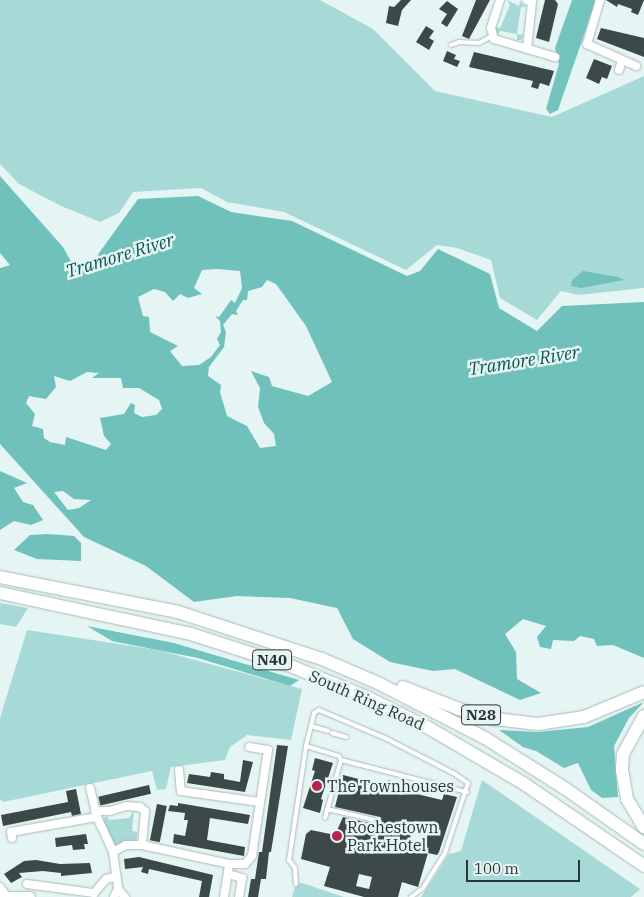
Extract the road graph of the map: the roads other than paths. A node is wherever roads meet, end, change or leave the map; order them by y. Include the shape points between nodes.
1 (500, 0) edge
2 (600, 0) edge
3 (531, 1) edge
4 (492, 36) junction
5 (451, 45) dead end
6 (527, 49) junction
7 (556, 57) dead end
8 (622, 60) junction
9 (636, 66) dead end
10 (618, 70) dead end
11 (0, 577) edge
12 (0, 593) edge
13 (322, 659) junction
14 (644, 692) edge
15 (644, 716) edge
16 (311, 726) junction
17 (346, 737) dead end
18 (306, 746) junction
19 (249, 747) dead end
20 (341, 760) junction
21 (179, 770) dead end
22 (523, 782) junction
23 (90, 788) dead end
24 (467, 792) junction
25 (259, 802) junction
26 (327, 808) junction
27 (96, 814) junction
28 (325, 818) dead end
29 (378, 822) dead end
30 (644, 827) edge
31 (12, 838) dead end
32 (644, 844) edge
33 (142, 845) junction
34 (113, 852) junction
35 (230, 864) junction
36 (644, 866) edge
37 (228, 874) junction
38 (644, 875) edge
39 (117, 876) junction
40 (27, 884) dead end
41 (296, 884) dead end
42 (0, 887) edge
43 (118, 889) junction
44 (1, 897) edge
45 (7, 897) edge
46 (30, 897) edge
47 (114, 897) edge
48 (125, 897) edge
49 (224, 897) edge
50 (239, 897) edge
51 (411, 897) edge

1 - 4 street via 491,28
2 - 8 street via 588,44
3 - 6 street
4 - 5 lane via 479,43
4 - 6 street
6 - 7 street
8 - 9 street
8 - 10 street
11 - 13 highway, South Ring Road / N40 via 178,612
12 - 22 highway, South Ring Road / N40 via 191,634 293,667 427,727
13 - 14 highway, N28 via 459,709 516,723 559,722 584,717
13 - 32 highway, South Ring Road / N40 via 378,683 485,738
15 - 30 highway via 626,748 622,770 627,799
16 - 17 lane
16 - 18 lane
16 - 24 lane via 314,713 319,710 351,722 461,777 468,783
18 - 20 lane via 339,756
18 - 41 lane via 289,860 295,868
19 - 25 street via 268,750
20 - 24 lane
20 - 26 lane
21 - 25 street via 181,790
22 - 36 highway, South Ring Road / N40
22 - 38 highway
23 - 27 street
24 - 51 lane via 446,853 423,888
25 - 35 street via 252,856 245,864
26 - 28 lane
26 - 29 lane
27 - 31 street via 11,832
27 - 33 street via 140,807 145,811
27 - 34 street
33 - 34 street via 126,845
33 - 35 street
34 - 39 street
35 - 37 street
37 - 49 street
37 - 50 street via 242,878
39 - 40 street via 106,879 94,893
39 - 43 street
42 - 45 street
43 - 47 street
43 - 48 street
44 - 45 main road
45 - 46 main road

